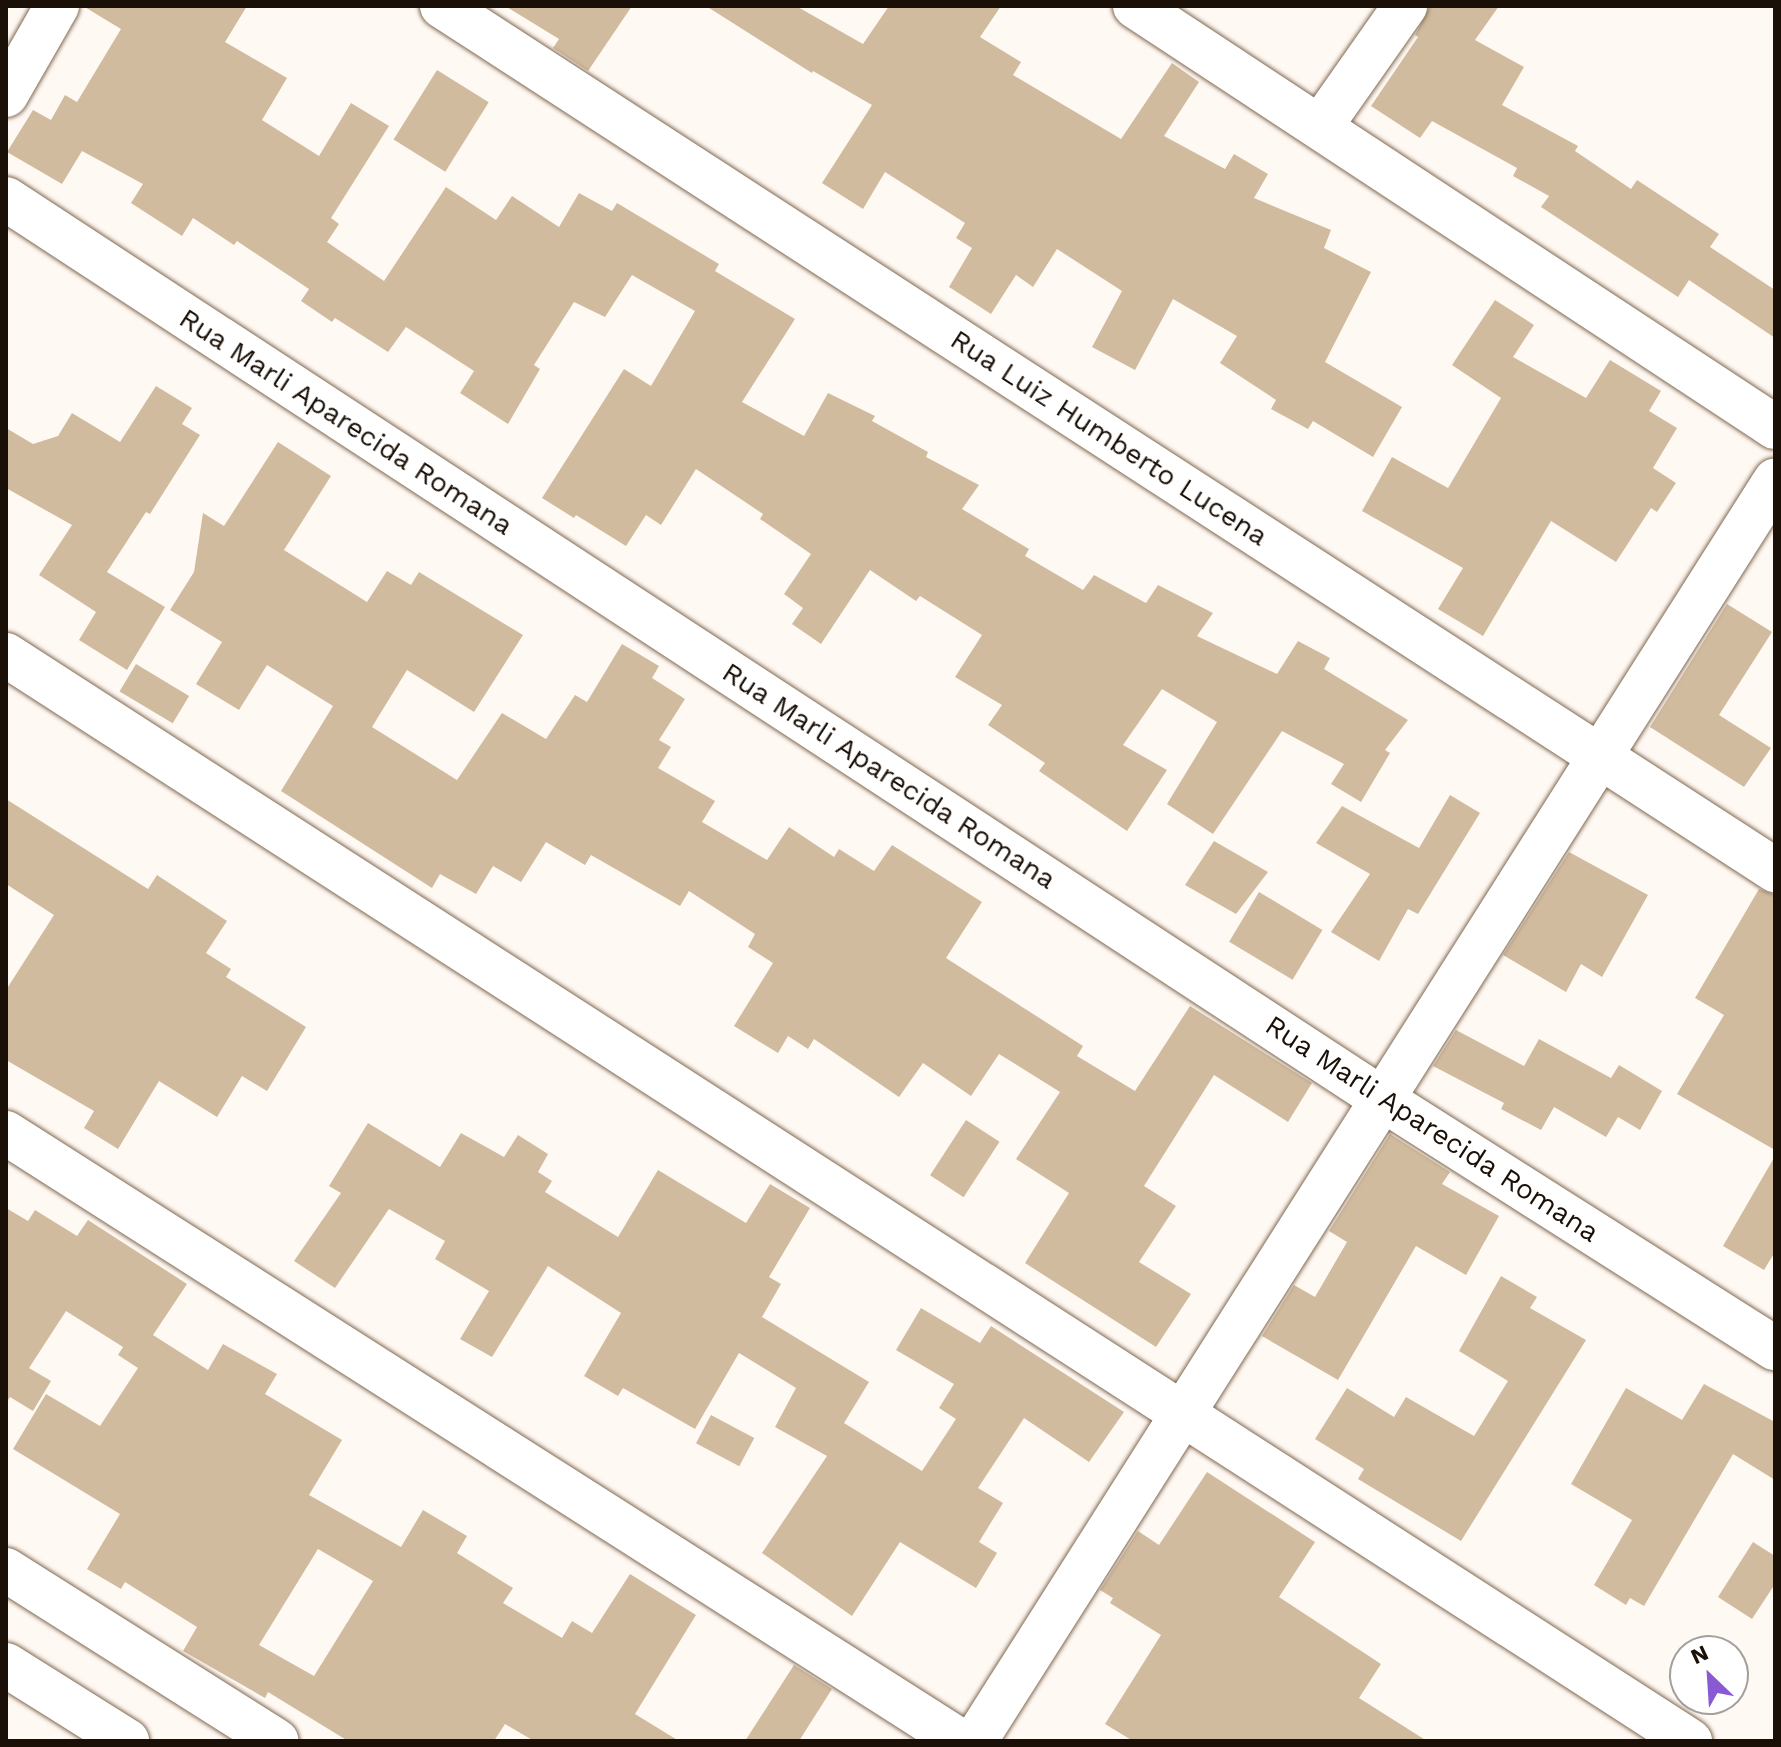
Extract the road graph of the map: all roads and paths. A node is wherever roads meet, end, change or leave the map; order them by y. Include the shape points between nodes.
1 (57, 6) edge
2 (442, 6) edge
3 (1135, 6) edge
4 (1405, 6) edge
5 (6, 95) edge
6 (1320, 127) junction
7 (6, 199) edge
8 (1775, 427) edge
9 (1775, 481) edge
10 (6, 655) edge
11 (1600, 756) junction
12 (1775, 870) edge
13 (1382, 1099) junction
14 (6, 1133) edge
15 (1775, 1348) edge
16 (1182, 1415) junction
17 (6, 1570) edge
18 (6, 1665) edge
19 (127, 1741) edge
20 (276, 1741) edge
21 (960, 1741) edge
22 (975, 1741) edge
23 (1690, 1741) edge

1 - 5 street
2 - 11 street, Rua Luiz Humberto Lucena
3 - 6 street
4 - 6 street
6 - 8 street
7 - 13 street, Rua Marli Aparecida Romana
9 - 11 street
10 - 16 street
11 - 12 street, Rua Luiz Humberto Lucena
11 - 13 street
13 - 15 street, Rua Marli Aparecida Romana
13 - 16 street
14 - 21 street
16 - 22 street
16 - 23 street
17 - 20 street
18 - 19 street

